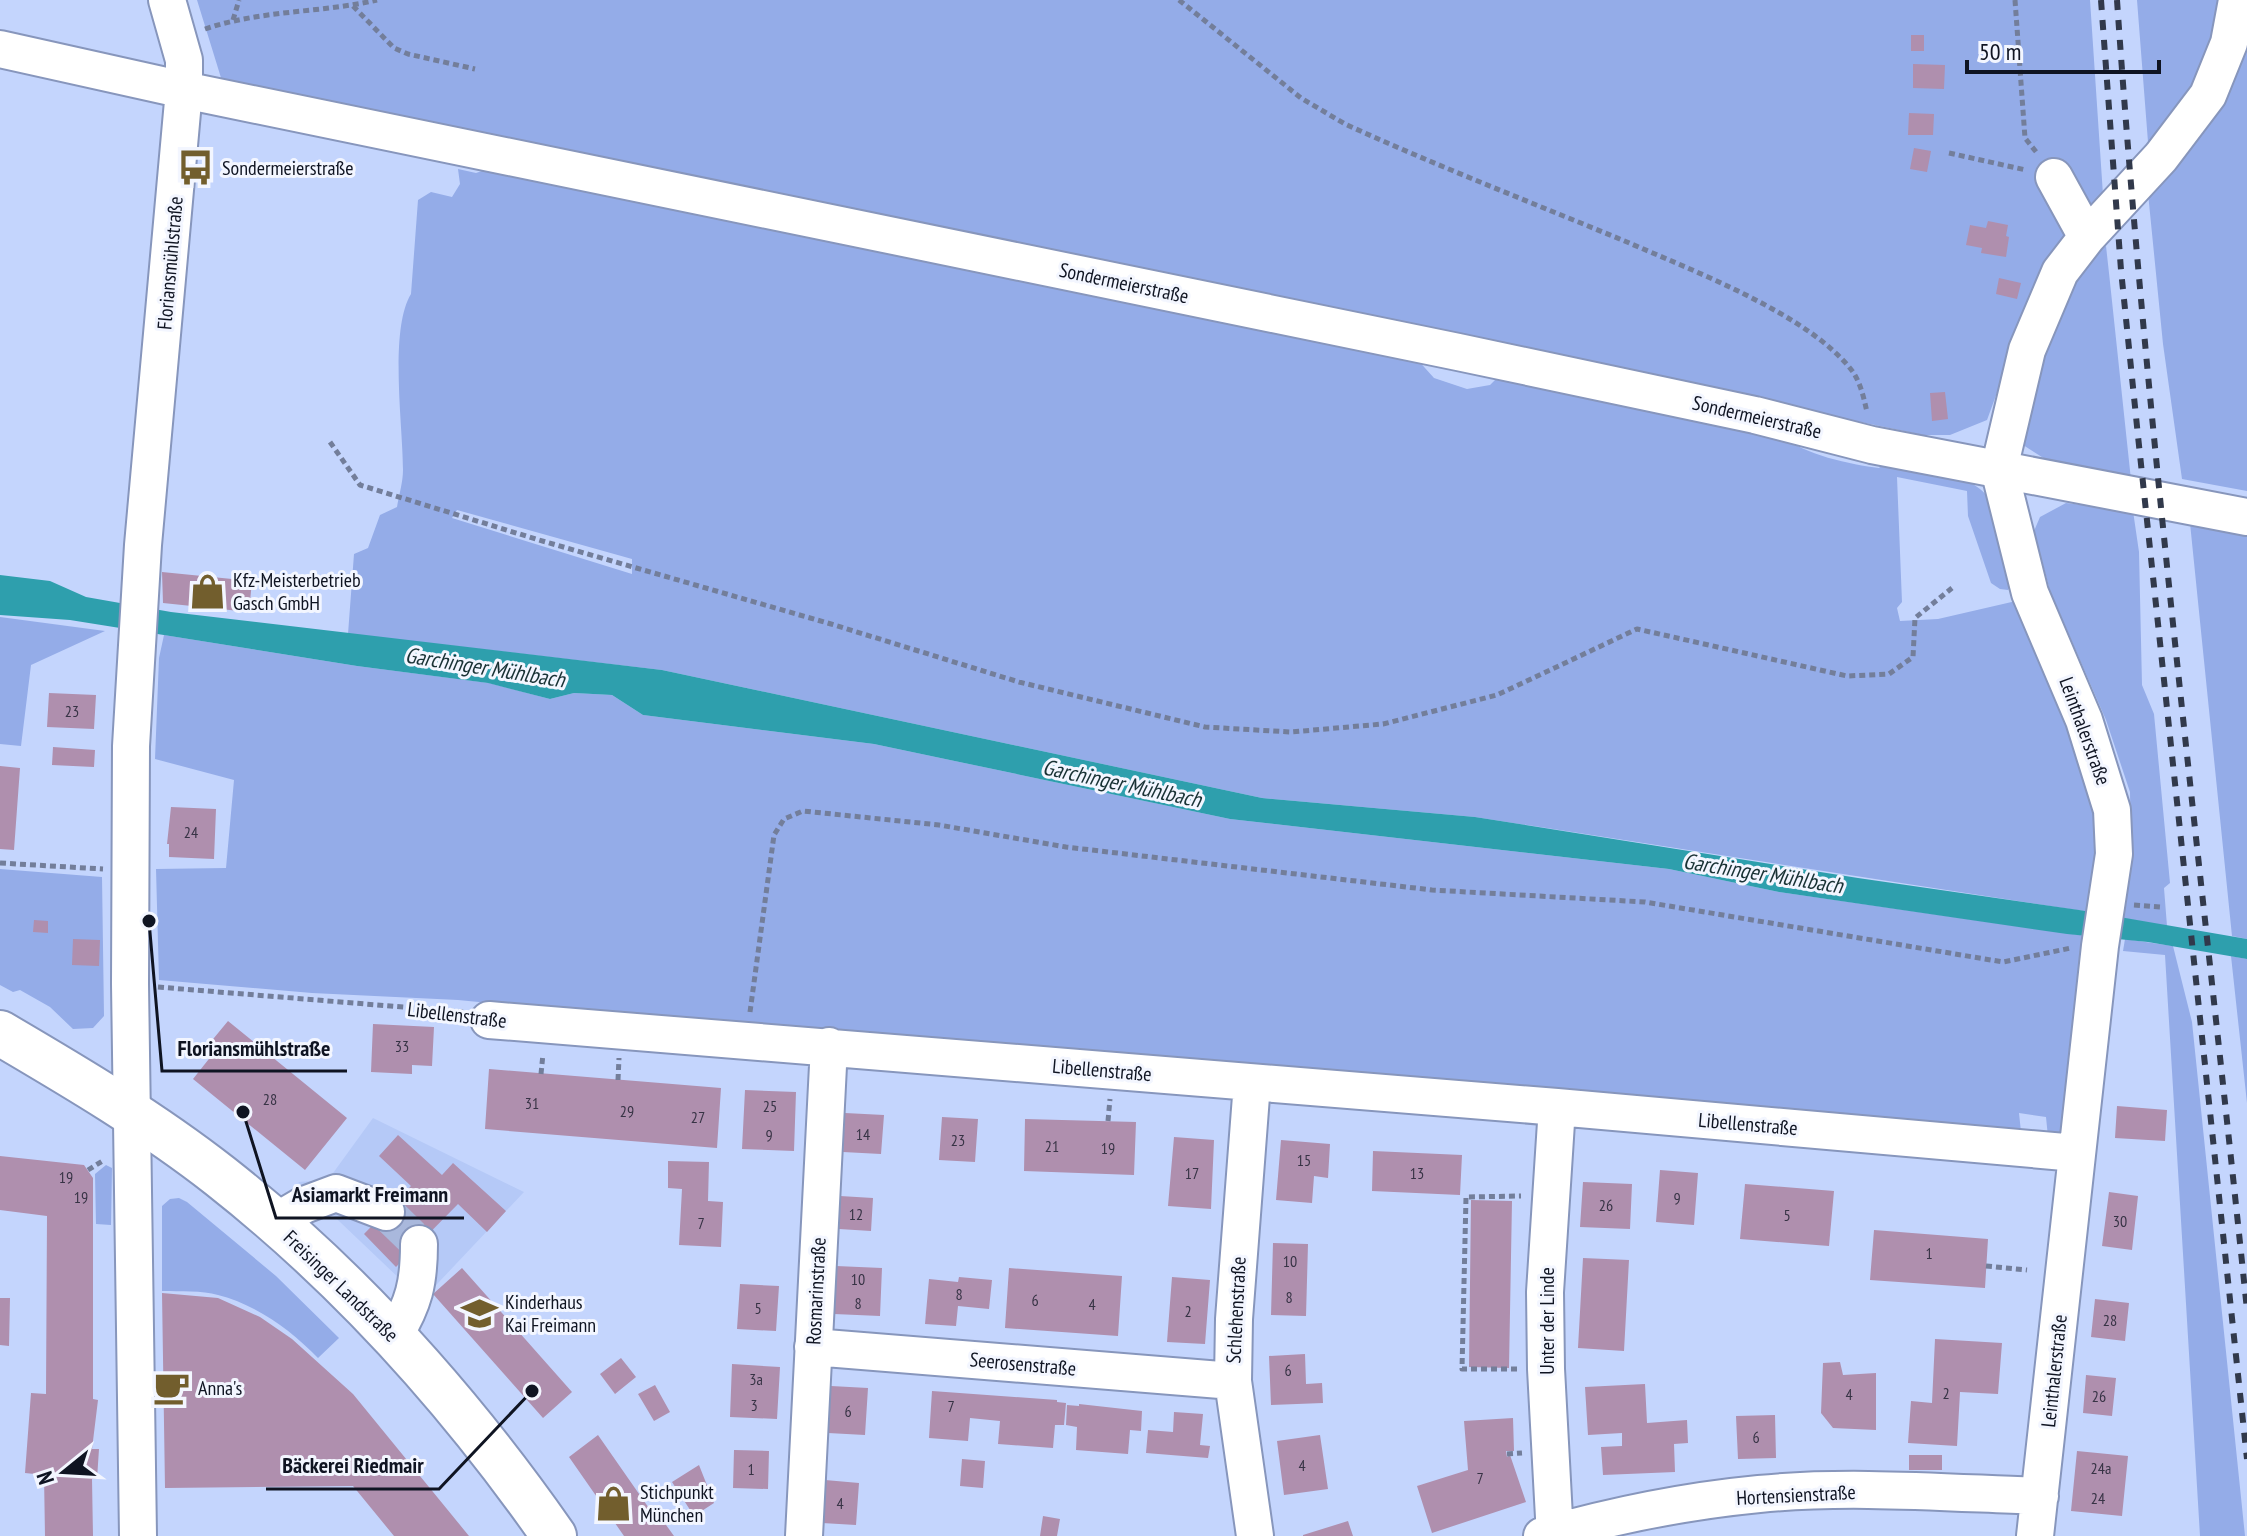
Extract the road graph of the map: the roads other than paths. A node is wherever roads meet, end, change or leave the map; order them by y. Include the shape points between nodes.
1 (167, 0) edge
2 (2237, 0) edge
3 (0, 49) edge
4 (184, 90) junction
5 (2054, 177) road end
6 (2087, 237) junction
7 (1999, 469) junction
8 (2247, 517) edge
9 (489, 1020) road end
10 (0, 1033) edge
11 (829, 1046) junction
12 (1252, 1083) junction
13 (1557, 1107) junction
14 (133, 1113) junction
15 (2076, 1153) junction
16 (386, 1212) tunnel mouth
17 (275, 1222) junction
18 (419, 1244) dead end
19 (394, 1336) junction
20 (813, 1347) junction
21 (1233, 1381) junction
22 (2040, 1496) junction
23 (1551, 1535) edge
24 (138, 1536) edge
25 (554, 1536) edge
26 (804, 1536) edge
27 (1255, 1536) edge
28 (2035, 1536) edge

1 - 4 street, Floriansmühlstraße via 184,60
2 - 6 street, Leinthalerstraße via 2229,43 2208,95 2161,157
3 - 4 street, Sondermeierstraße
4 - 7 street, Sondermeierstraße via 1442,348
4 - 14 street, Floriansmühlstraße via 137,638 131,762
5 - 6 street
6 - 7 street, Leinthalerstraße via 2060,272 2027,350
7 - 8 street, Sondermeierstraße
7 - 15 street, Leinthalerstraße via 2030,593 2084,720 2112,810 2113,905 2100,946
9 - 11 street, Libellenstraße
10 - 14 main road, Freisinger Landstraße
11 - 12 street, Libellenstraße
11 - 20 street, Rosmarinstraße
12 - 13 street, Libellenstraße
12 - 21 street, Schlehenstraße
13 - 15 street, Libellenstraße
13 - 23 street, Unter der Linde via 1545,1292
14 - 17 main road, Freisinger Landstraße
14 - 24 street, Floriansmühlstraße
15 - 22 street, Leinthalerstraße
16 - 17 street via 336,1193
17 - 19 main road, Freisinger Landstraße
18 - 19 street via 410,1309
19 - 25 main road, Freisinger Landstraße via 463,1412
20 - 21 street, Seerosenstraße
20 - 26 street, Rosmarinstraße
21 - 27 street, Schlehenstraße
22 - 23 street, Hortensienstraße via 1759,1494
22 - 28 street, Leinthalerstraße

